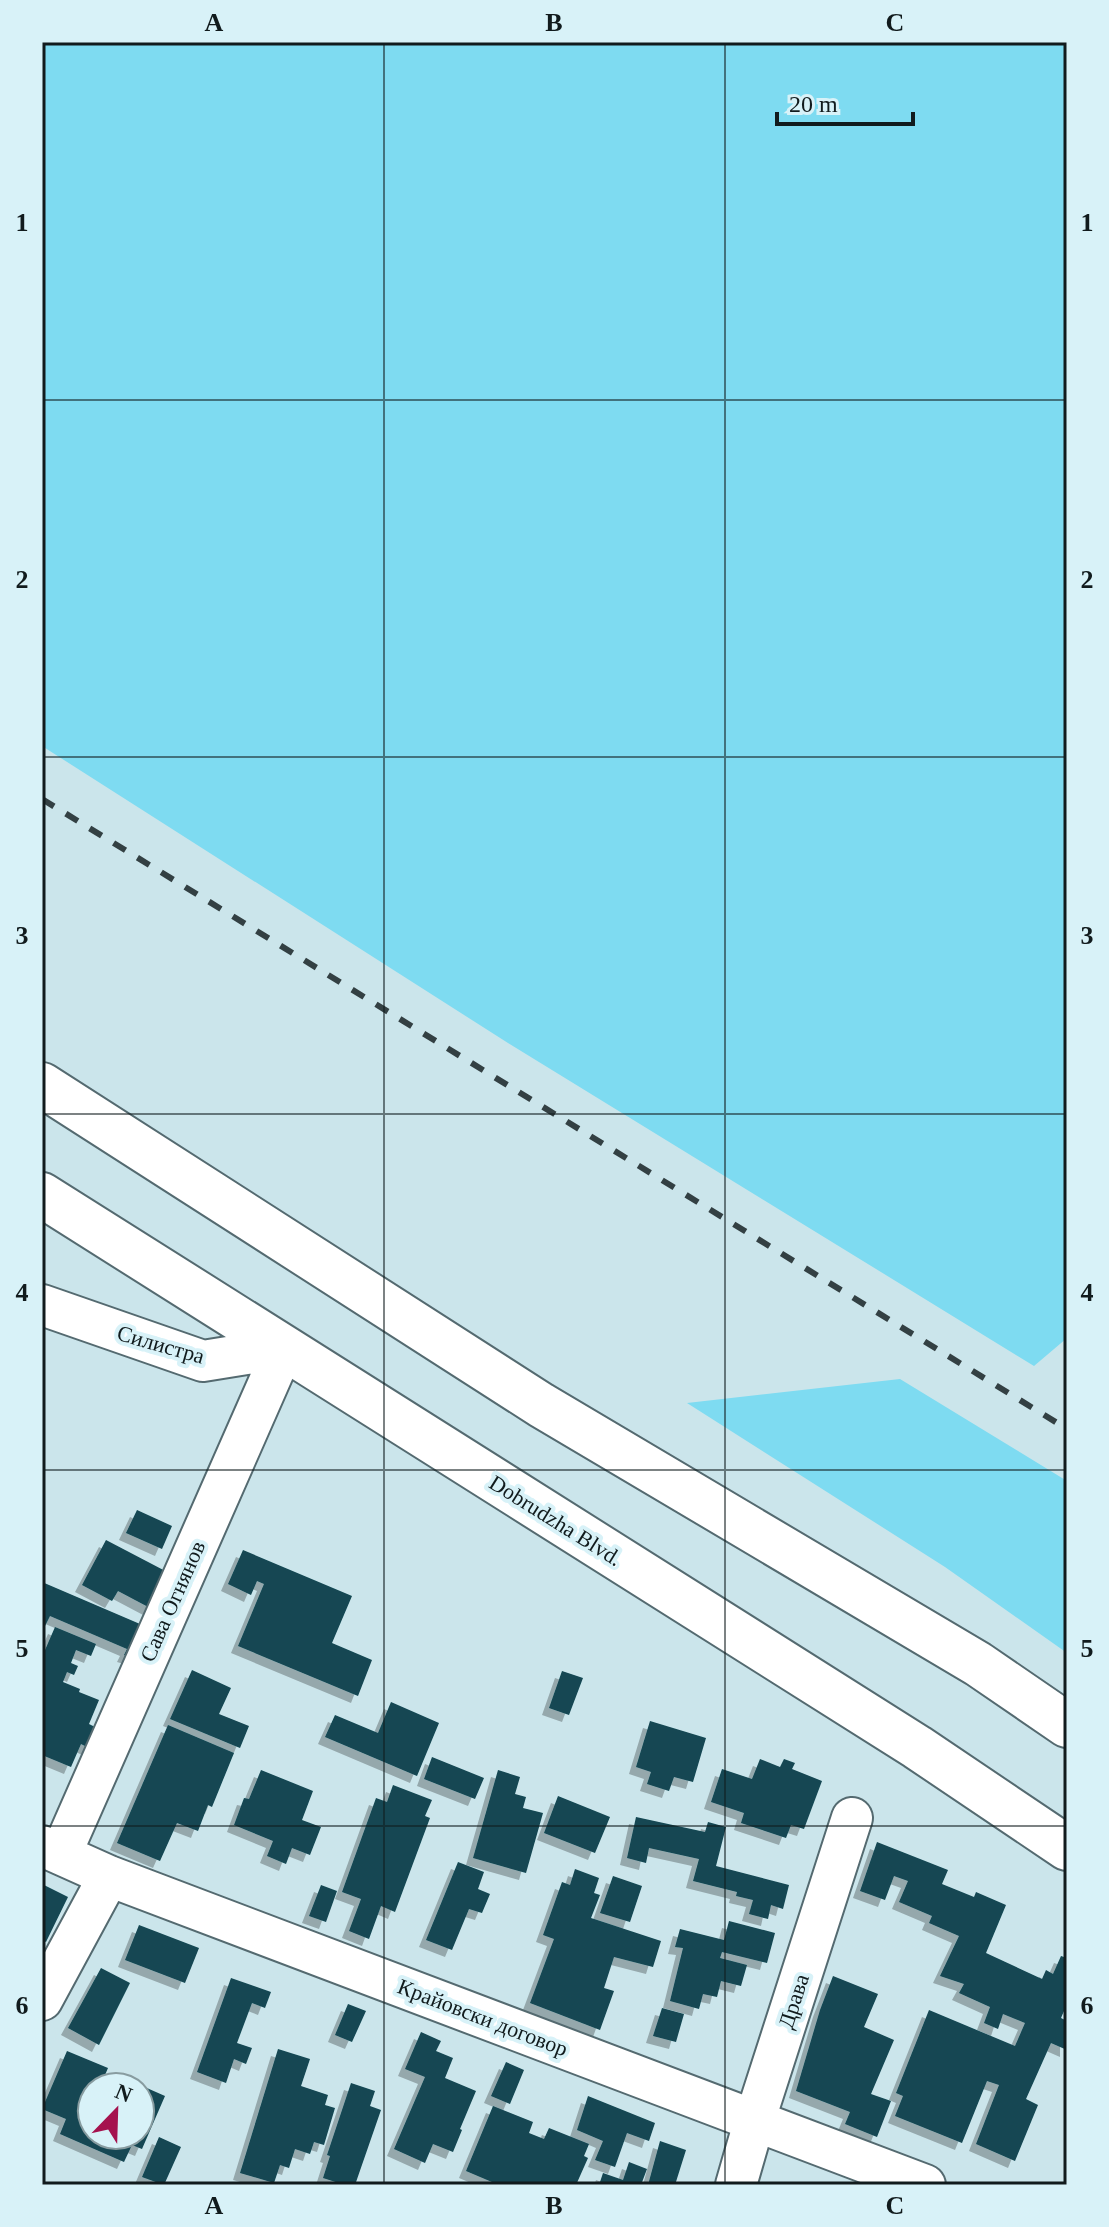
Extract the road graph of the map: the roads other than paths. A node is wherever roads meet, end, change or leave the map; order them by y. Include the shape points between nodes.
1 (42, 1085) edge
2 (42, 1195) edge
3 (42, 1305) edge
4 (284, 1348) junction
5 (1067, 1725) edge
6 (852, 1818) dead end
7 (1067, 1848) edge
8 (51, 1850) edge
9 (109, 1876) junction
10 (42, 2000) edge
11 (755, 2119) junction
12 (736, 2185) edge
13 (925, 2185) edge

1 - 5 main road via 541,1405 978,1664
2 - 4 main road, Dobrudzha Blvd.
3 - 4 street, Силистра via 203,1361
4 - 7 main road, Dobrudzha Blvd. via 917,1747
4 - 8 street, Сава Огнянов
6 - 11 street, Драва
8 - 9 street, Крайовски договор
9 - 10 street
9 - 11 street, Крайовски договор
11 - 12 street, Драва
11 - 13 street, Крайовски договор

